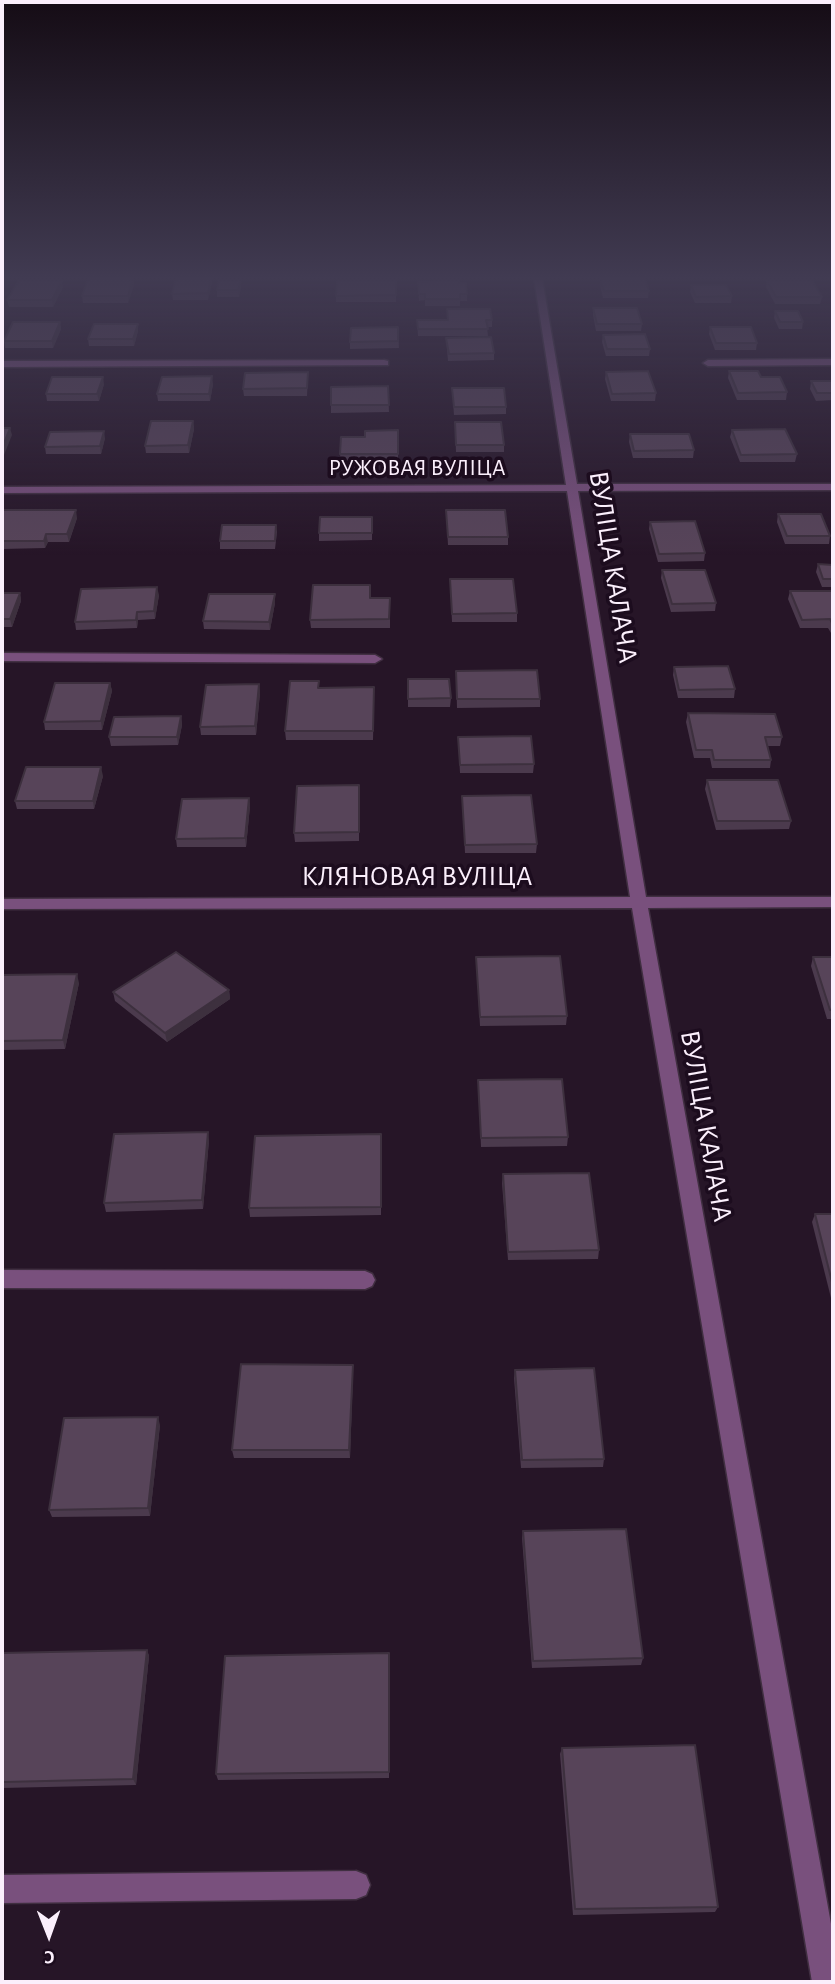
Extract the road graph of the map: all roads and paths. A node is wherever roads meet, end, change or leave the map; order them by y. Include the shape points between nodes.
1 (553, 371) edge
2 (833, 487) edge
3 (572, 489) junction
4 (2, 490) edge
5 (2, 657) edge
6 (375, 659) dead end
7 (833, 902) edge
8 (639, 903) junction
9 (2, 904) edge
10 (2, 1279) edge
11 (365, 1280) dead end
12 (356, 1885) dead end
13 (2, 1889) edge
14 (827, 1982) edge

1 - 3 street, ВУЛІЦА КАЛАЧА
2 - 3 street, РУЖОВАЯ ВУЛІЦА
3 - 4 street, РУЖОВАЯ ВУЛІЦА
3 - 8 street, ВУЛІЦА КАЛАЧА
5 - 6 street
7 - 8 street, КЛЯНОВАЯ ВУЛІЦА
8 - 9 street, КЛЯНОВАЯ ВУЛІЦА
8 - 14 street, ВУЛІЦА КАЛАЧА
10 - 11 street
12 - 13 street

